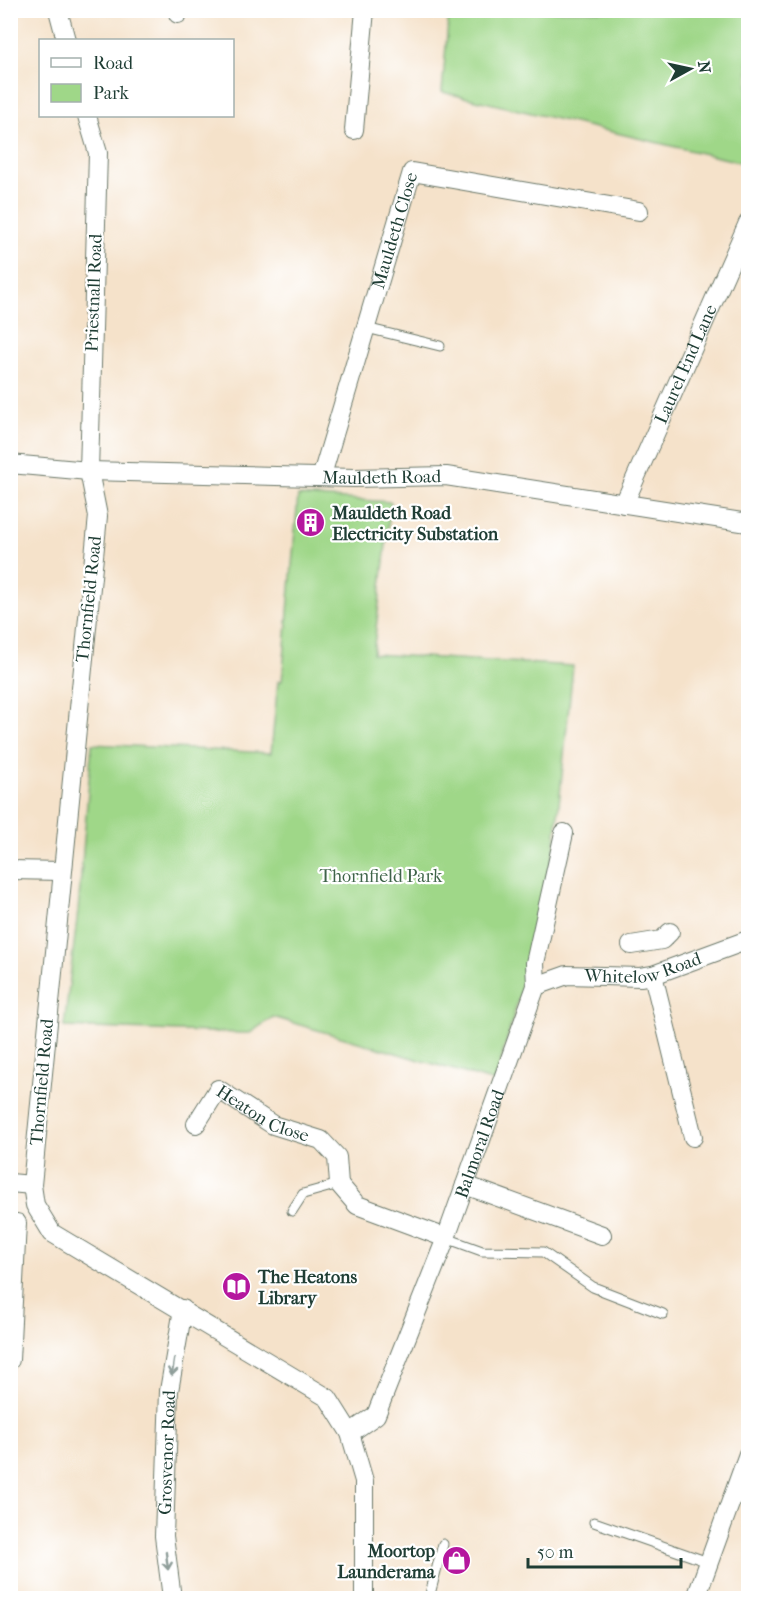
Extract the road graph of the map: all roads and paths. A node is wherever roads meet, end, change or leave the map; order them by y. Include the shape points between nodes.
1 (57, 10) edge
2 (365, 10) edge
3 (66, 39) edge
4 (87, 117) edge
5 (354, 130) dead end
6 (639, 211) dead end
7 (748, 224) edge
8 (366, 328) junction
9 (440, 346) dead end
10 (10, 464) edge
11 (89, 471) junction
12 (322, 475) junction
13 (624, 504) junction
14 (748, 523) edge
15 (564, 834) dead end
16 (10, 870) edge
17 (62, 871) junction
18 (748, 940) edge
19 (631, 945) dead end
20 (657, 973) junction
21 (536, 986) junction
22 (196, 1124) dead end
23 (693, 1137) dead end
24 (10, 1183) edge
25 (339, 1184) junction
26 (32, 1185) junction
27 (465, 1185) junction
28 (35, 1205) junction
29 (292, 1211) dead end
30 (14, 1224) edge
31 (602, 1235) dead end
32 (446, 1238) junction
33 (183, 1309) junction
34 (663, 1314) dead end
35 (10, 1360) edge
36 (350, 1433) junction
37 (748, 1454) edge
38 (594, 1522) dead end
39 (443, 1544) dead end
40 (708, 1562) junction
41 (172, 1599) edge
42 (364, 1599) edge
43 (429, 1599) edge
44 (696, 1599) edge

1 - 3 street
2 - 5 street
4 - 11 street, Priestnall Road via 98,153
6 - 8 street, Mauldeth Close via 412,172
7 - 13 street, Laurel End Lane
8 - 9 lane
8 - 12 street, Mauldeth Close
10 - 11 street, Mauldeth Road
11 - 12 street, Mauldeth Road
11 - 17 street, Thornfield Road via 98,516
12 - 13 street, Mauldeth Road via 446,476
13 - 14 street, Mauldeth Road
15 - 21 street, Balmoral Road via 535,963
16 - 17 street
17 - 26 street, Thornfield Road
18 - 20 street, Whitelow Road
19 - 20 street via 663,937
20 - 21 street, Whitelow Road via 640,977 567,975
20 - 23 street
21 - 27 street, Balmoral Road
22 - 25 street, Heaton Close via 218,1089 273,1125 321,1140 337,1157
24 - 26 street
25 - 29 lane via 303,1194
25 - 32 street via 357,1205
26 - 28 street, Thornfield Road
27 - 31 street
27 - 32 street, Balmoral Road
28 - 30 street
28 - 33 street, Thornfield Road via 52,1233
30 - 35 street
32 - 34 lane via 482,1251 543,1252 593,1287
32 - 36 street, Balmoral Road via 376,1415
33 - 36 street, Thornfield Road via 328,1398
33 -> 41 street, Grosvenor Road via 169,1391 164,1536
36 - 42 street, Thornfield Road via 364,1481
37 - 40 street
38 - 40 lane
39 - 43 lane
40 - 44 street

